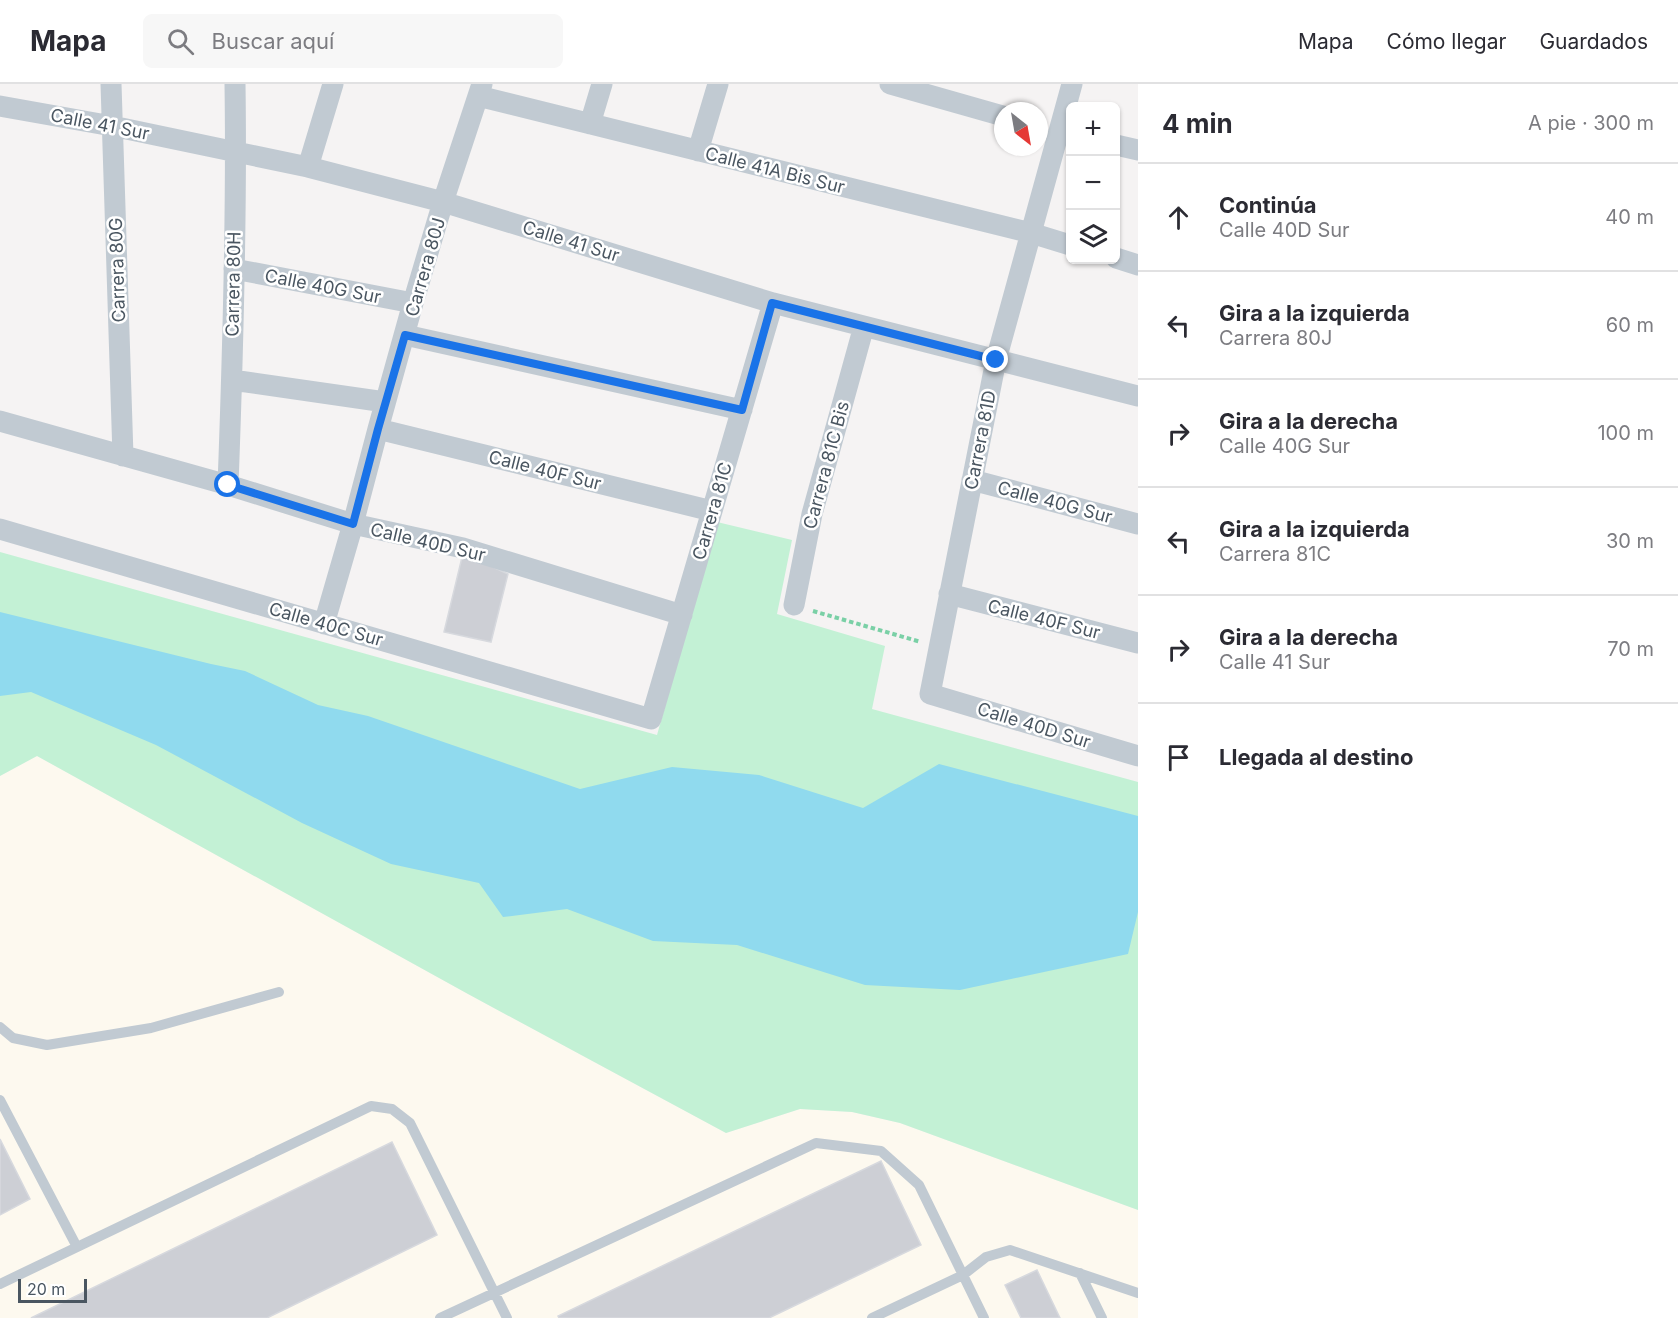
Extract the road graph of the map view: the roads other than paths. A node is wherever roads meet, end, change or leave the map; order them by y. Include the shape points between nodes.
1 (111, 84) edge
2 (236, 84) edge
3 (333, 84) edge
4 (602, 84) edge
5 (718, 84) edge
6 (890, 84) edge
7 (1072, 84) edge
8 (480, 90) edge
9 (0, 106) edge
10 (994, 113) edge
11 (590, 124) junction
12 (112, 126) junction
13 (1056, 131) edge
14 (1120, 146) edge
15 (1138, 150) edge
16 (236, 151) junction
17 (698, 151) junction
18 (308, 167) junction
19 (443, 202) junction
20 (1031, 233) junction
21 (1066, 244) edge
22 (1120, 259) edge
23 (1138, 265) edge
24 (234, 269) junction
25 (413, 303) junction
26 (772, 303) junction
27 (864, 326) junction
28 (405, 335) junction
29 (996, 360) junction
30 (232, 380) junction
31 (1138, 396) edge
32 (385, 402) junction
33 (742, 410) junction
34 (0, 421) edge
35 (378, 429) junction
36 (123, 456) junction
37 (972, 480) junction
38 (228, 485) junction
39 (712, 511) junction
40 (353, 524) junction
41 (1138, 524) edge
42 (0, 529) edge
43 (949, 594) junction
44 (794, 605) road end
45 (682, 615) junction
46 (324, 624) junction
47 (1138, 643) edge
48 (930, 694) joint
49 (651, 719) joint
50 (1138, 756) edge
51 (279, 992) dead end
52 (0, 1027) edge
53 (0, 1101) edge
54 (77, 1247) junction
55 (1080, 1273) junction
56 (963, 1275) junction
57 (0, 1284) edge
58 (495, 1292) junction
59 (1138, 1293) edge
60 (440, 1318) edge
61 (507, 1318) edge
62 (872, 1318) edge
63 (984, 1318) edge
64 (1102, 1318) edge

1 - 12 street, Carrera 80G
2 - 16 street, Carrera 80H
3 - 18 street
4 - 11 street
5 - 17 street
6 - 10 street
7 - 13 street, Carrera 81D
8 - 11 street, Calle 41A Bis Sur
8 - 19 street, Carrera 80J
9 - 12 street, Calle 41 Sur
11 - 17 street, Calle 41A Bis Sur
12 - 16 street, Calle 41 Sur
12 - 36 street, Carrera 80G
13 - 20 street, Carrera 81D
14 - 15 street
16 - 18 street, Calle 41 Sur
16 - 24 street, Carrera 80H
17 - 20 street, Calle 41A Bis Sur
18 - 19 street, Calle 41 Sur
19 - 25 street, Carrera 80J
19 - 26 street, Calle 41 Sur
20 - 21 street, Calle 41A Bis Sur
20 - 29 street, Carrera 81D
22 - 23 street
24 - 25 street, Calle 40G Sur
24 - 30 street, Carrera 80H
25 - 28 street, Carrera 80J
26 - 27 street, Calle 41 Sur
26 - 33 street, Carrera 81C
27 - 29 street, Calle 41 Sur
27 - 44 street, Carrera 81C Bis via 812,514
28 - 32 street, Carrera 80J
28 - 33 street
29 - 31 street, Calle 41 Sur
29 - 37 street, Carrera 81D
30 - 32 street
30 - 38 street, Carrera 80H
32 - 35 street, Carrera 80J
33 - 39 street, Carrera 81C
34 - 36 street, Calle 40D Sur
35 - 39 street, Calle 40F Sur
35 - 40 street, Carrera 80J
36 - 38 street, Calle 40D Sur
37 - 41 street, Calle 40G Sur
37 - 43 street, Carrera 81D
38 - 40 street, Calle 40D Sur
39 - 45 street, Carrera 81C
40 - 45 street, Calle 40D Sur via 463,548
40 - 46 street, Carrera 80J
42 - 46 street, Calle 40C Sur
43 - 47 street, Calle 40F Sur
43 - 48 street, Carrera 81D
45 - 49 street, Carrera 81C
46 - 49 street, Calle 40C Sur
48 - 50 street, Calle 40D Sur
51 - 52 lane via 151,1028 47,1045 13,1038
53 - 54 lane
54 - 57 lane
54 - 58 lane via 372,1106 392,1109 410,1123
55 - 56 lane via 1010,1250 986,1257
55 - 59 lane
55 - 64 lane
56 - 58 lane via 919,1185 881,1151 816,1143
56 - 62 lane
56 - 63 lane
58 - 60 lane
58 - 61 lane

